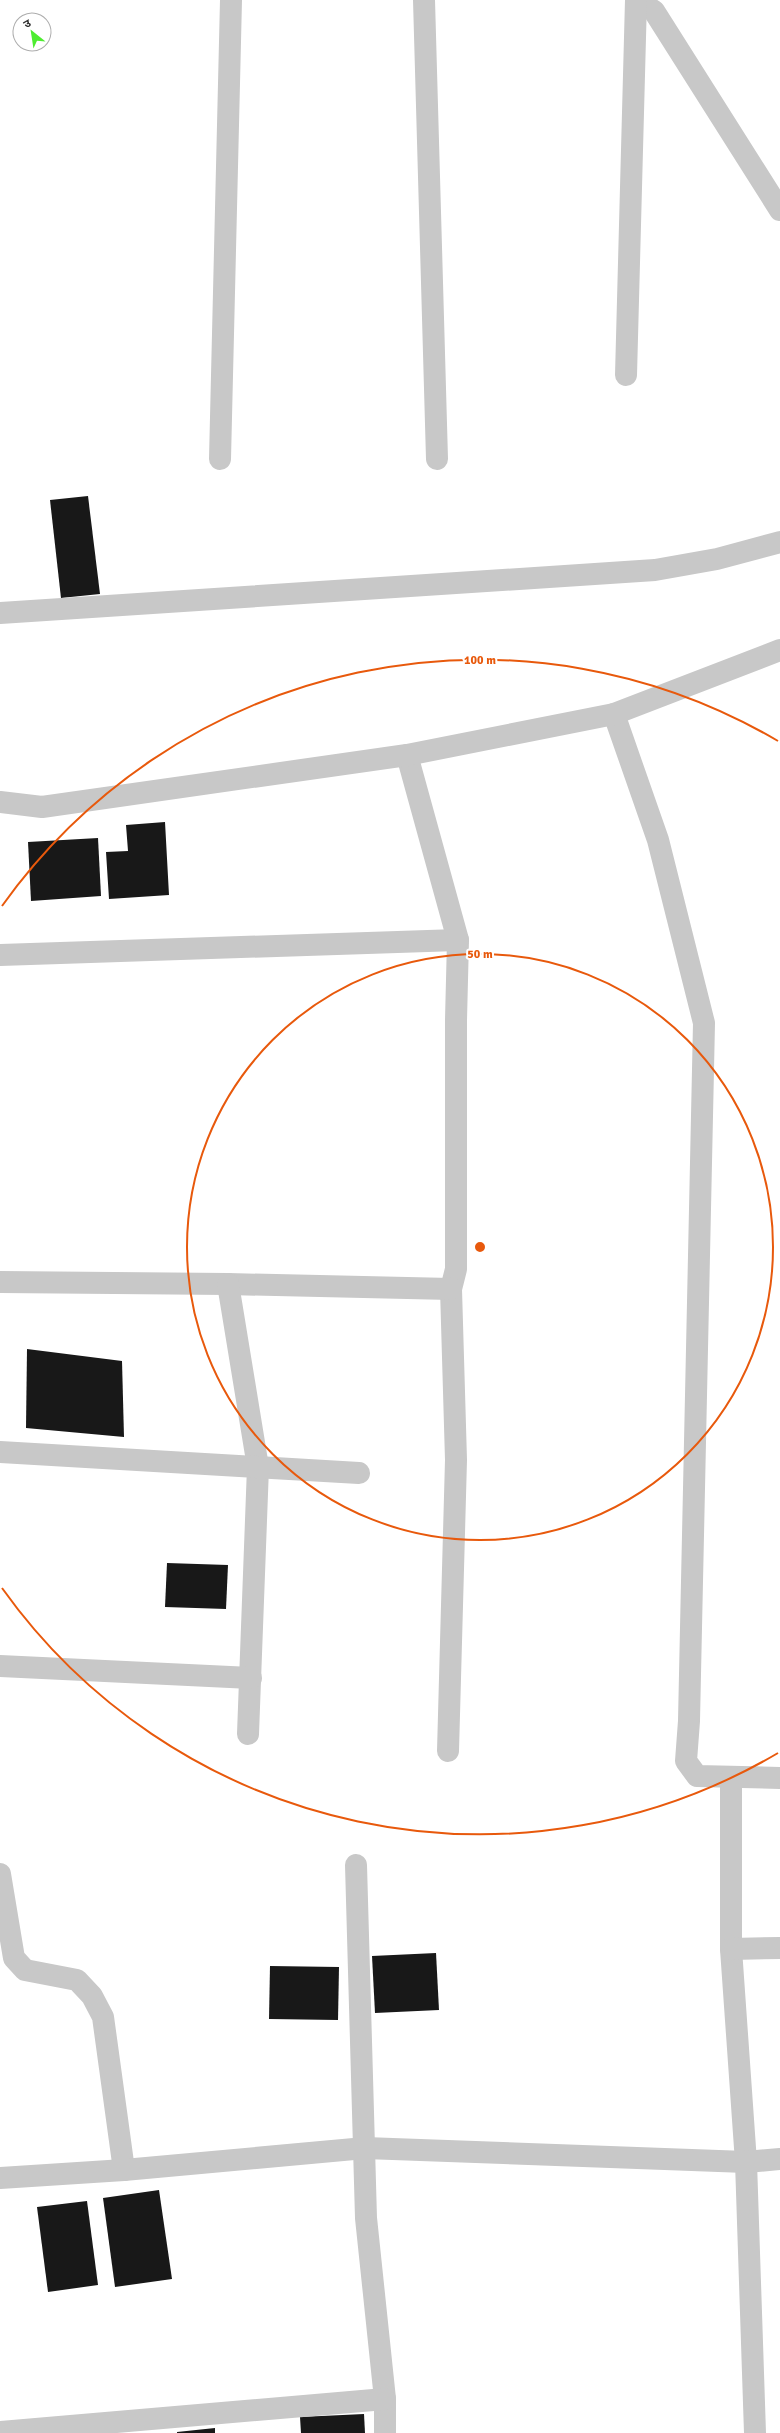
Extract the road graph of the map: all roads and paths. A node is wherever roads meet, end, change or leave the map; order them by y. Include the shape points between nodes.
1 (231, 0) edge
2 (424, 0) edge
3 (649, 3) edge
4 (780, 210) edge
5 (626, 375) dead end
6 (220, 459) dead end
7 (437, 459) dead end
8 (780, 542) edge
9 (0, 613) edge
10 (780, 650) edge
11 (614, 714) junction
12 (408, 755) junction
13 (0, 802) edge
14 (458, 940) junction
15 (0, 955) edge
16 (0, 1282) edge
17 (228, 1284) junction
18 (451, 1289) junction
19 (0, 1452) edge
20 (258, 1467) junction
21 (359, 1473) dead end
22 (0, 1666) edge
23 (251, 1678) junction
24 (248, 1734) dead end
25 (448, 1751) dead end
26 (731, 1778) junction
27 (780, 1778) edge
28 (356, 1865) dead end
29 (0, 1874) edge
30 (780, 1948) edge
31 (731, 1949) junction
32 (365, 2148) junction
33 (780, 2159) edge
34 (746, 2162) junction
35 (124, 2170) junction
36 (0, 2178) edge
37 (385, 2399) junction
38 (0, 2432) edge
39 (385, 2433) edge
40 (755, 2433) edge

1 - 6 street
2 - 7 street
3 - 4 street
3 - 5 street
8 - 9 street via 717,559 655,570
10 - 11 street
11 - 12 street
11 - 26 street via 658,840 704,1023 689,1721 686,1761 697,1776
12 - 13 street via 42,807
12 - 14 street
14 - 15 street
14 - 18 street via 456,1269
16 - 17 street
17 - 18 street
17 - 20 street
18 - 25 street via 456,1460
19 - 20 street
20 - 21 street
20 - 23 street
22 - 23 street
23 - 24 street
26 - 27 street
26 - 31 street
28 - 32 street
29 - 35 street via 14,1958 25,1970 77,1980 92,1996 103,2017
30 - 31 street
31 - 34 street
32 - 34 street
32 - 35 street
32 - 37 street via 366,2218
33 - 34 street
34 - 40 street
35 - 36 street
37 - 38 street
37 - 39 street

